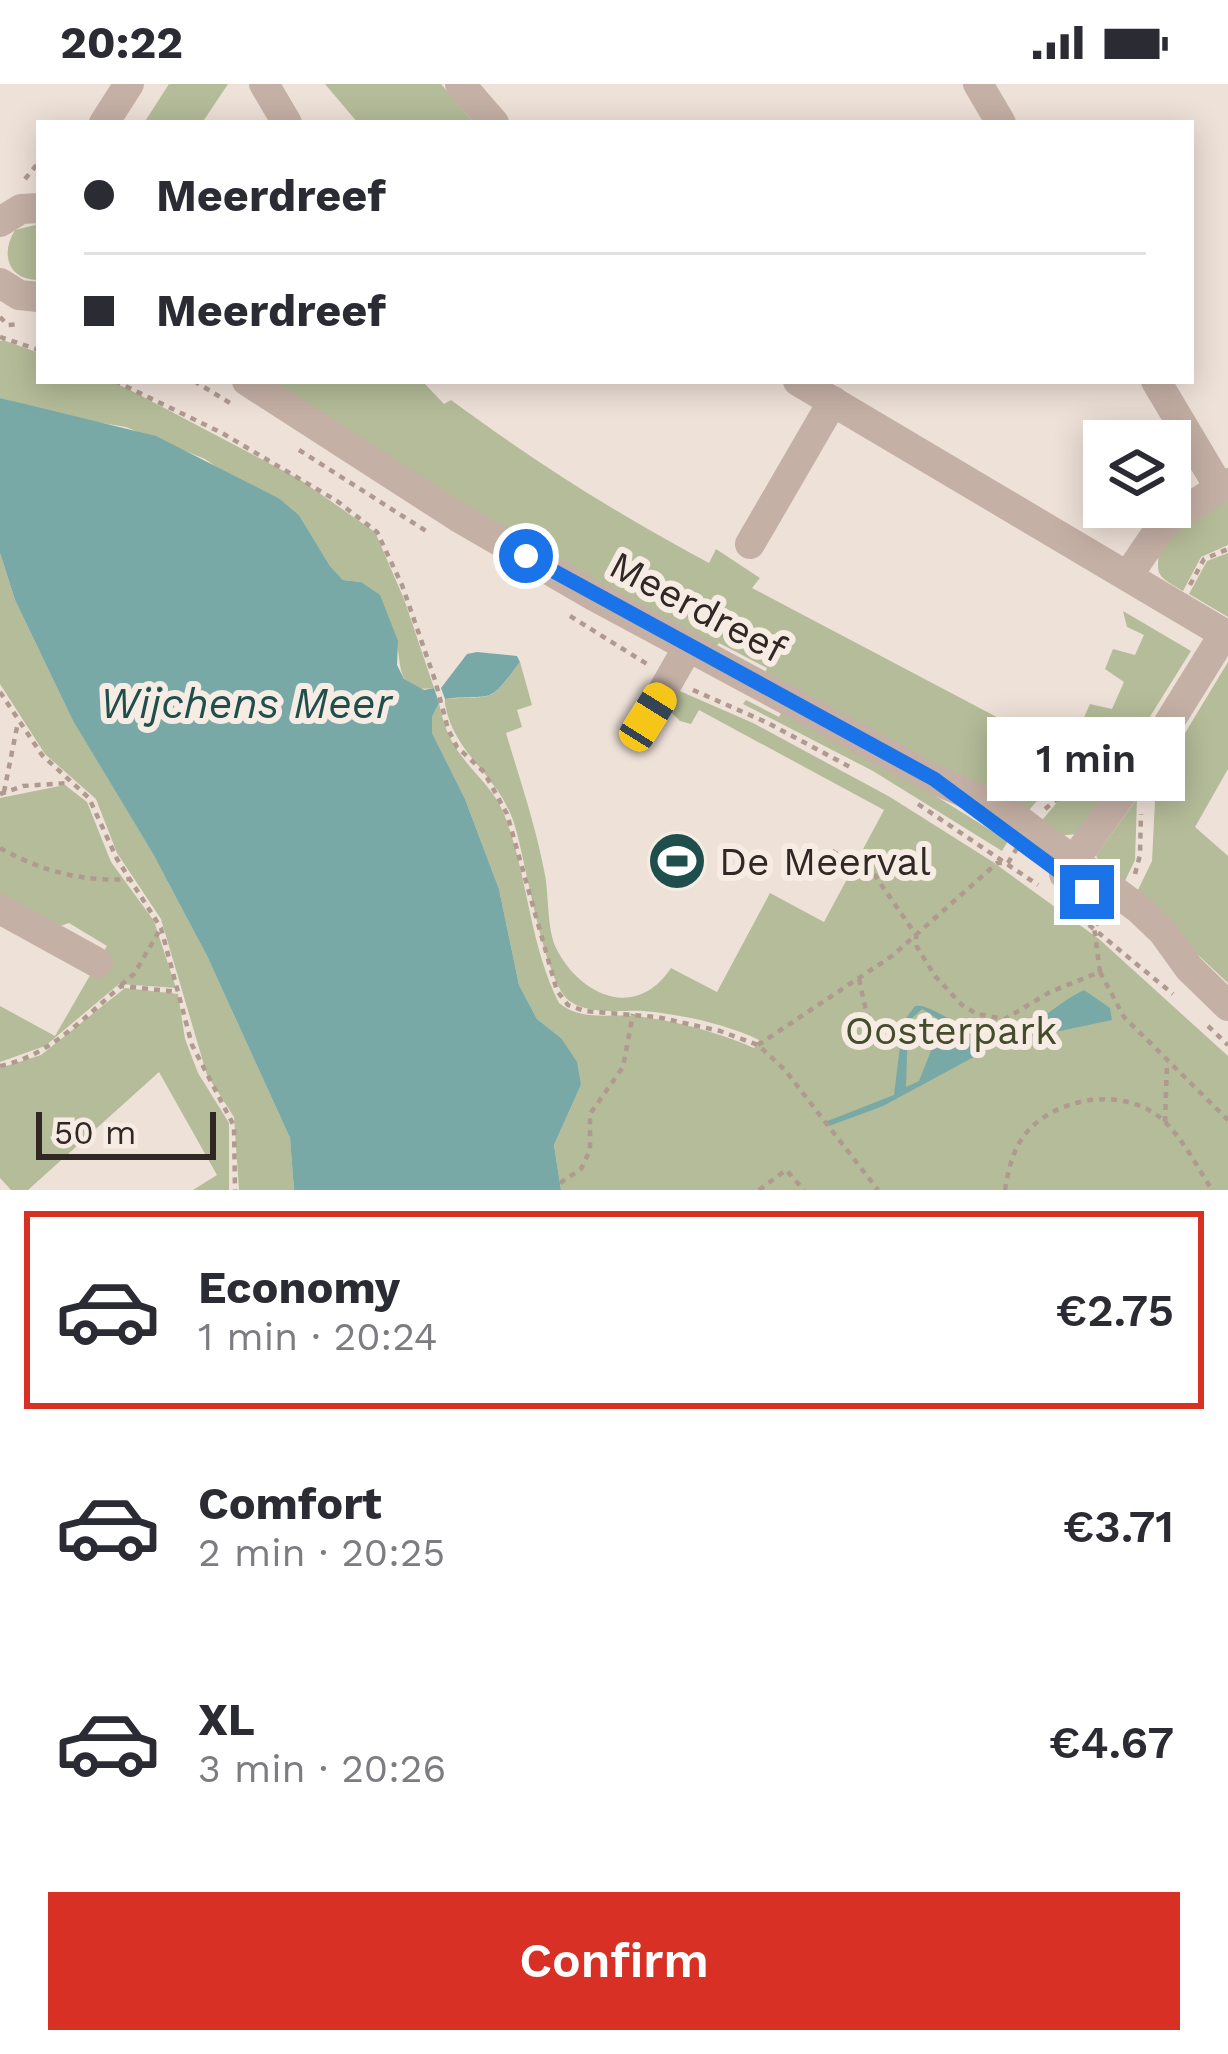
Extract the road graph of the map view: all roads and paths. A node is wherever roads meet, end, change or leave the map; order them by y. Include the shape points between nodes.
1 (129, 84) edge
2 (265, 84) edge
3 (460, 84) edge
4 (978, 84) edge
5 (106, 120) edge
6 (285, 120) edge
7 (491, 120) edge
8 (999, 120) edge
9 (36, 169) edge
10 (20, 207) edge
11 (1, 286) edge
12 (36, 297) edge
13 (0, 338) edge
14 (36, 349) edge
15 (121, 384) edge
16 (204, 384) edge
17 (803, 384) edge
18 (1158, 384) edge
19 (244, 396) edge
20 (833, 401) junction
21 (293, 446) dead end
22 (1224, 485) edge
23 (433, 535) dead end
24 (750, 544) dead end
25 (1228, 549) edge
26 (1129, 574) junction
27 (1179, 606) junction
28 (568, 615) dead end
29 (1226, 635) edge
30 (688, 647) junction
31 (670, 680) junction
32 (0, 692) edge
33 (648, 717) dead end
34 (18, 723) junction
35 (853, 769) dead end
36 (1100, 780) dead end
37 (68, 783) junction
38 (925, 791) junction
39 (2, 793) edge
40 (1141, 813) dead end
41 (1020, 844) junction
42 (0, 848) edge
43 (832, 851) dead end
44 (1069, 867) junction
45 (130, 879) junction
46 (0, 909) edge
47 (1109, 910) junction
48 (161, 928) junction
49 (916, 935) junction
50 (98, 963) joint
51 (1100, 972) junction
52 (859, 979) junction
53 (121, 986) junction
54 (179, 992) junction
55 (1181, 1001) dead end
56 (1228, 1006) edge
57 (633, 1014) junction
58 (1197, 1016) dead end
59 (893, 1041) dead end
60 (758, 1045) junction
61 (1228, 1045) edge
62 (1168, 1060) junction
63 (0, 1066) edge
64 (1228, 1120) edge
65 (1166, 1122) junction
66 (560, 1183) dead end
67 (235, 1190) edge
68 (759, 1190) edge
69 (804, 1190) edge
70 (878, 1190) edge
71 (1005, 1190) edge
72 (1213, 1190) edge

1 - 5 street
2 - 6 street
3 - 7 street
4 - 8 street
9 - 10 path
11 - 12 street
13 - 14 path
15 - 57 path via 260,454 377,532 448,729 507,814 556,991 585,1011
16 - 19 path
17 - 20 street
18 - 22 street
19 - 30 street, Meerdreef
20 - 24 street
20 - 26 street
21 - 23 path
22 - 26 street via 1163,524
25 - 27 path via 1204,559
26 - 27 street
27 - 29 street
28 - 31 path, Meerdreef
29 - 44 street
30 - 31 street
30 - 38 street, Meerdreef
31 - 33 street
31 - 35 path, Meerdreef
32 - 34 path
34 - 37 path
34 - 39 path
36 - 41 path via 1049,803
37 - 39 path
37 - 45 path via 89,798
38 - 41 path
38 - 41 street, Meerdreef via 986,800
40 - 47 path via 1135,877
41 - 44 street, Meerdreef
41 - 47 path
41 - 49 path
42 - 45 path via 52,872
43 - 49 path via 874,874
44 - 47 street, Meerdreef
45 - 48 path
46 - 50 street
47 - 51 path
47 - 55 path
47 - 56 street, Meerdreef via 1163,932
48 - 53 path
48 - 54 path
49 - 51 path via 949,992 992,1019
49 - 52 path
50 - 53 path
51 - 62 path via 1124,1017
52 - 59 path via 871,1024
52 - 60 path
53 - 54 path
53 - 63 path via 49,1046
54 - 67 path via 204,1075 233,1126
57 - 60 path
57 - 66 path via 622,1067 590,1114 590,1150 581,1169
58 - 61 path
60 - 70 path
62 - 64 path
62 - 65 path
65 - 71 path via 1127,1102 1062,1107 1020,1140
65 - 72 path
68 - 69 path via 786,1169

